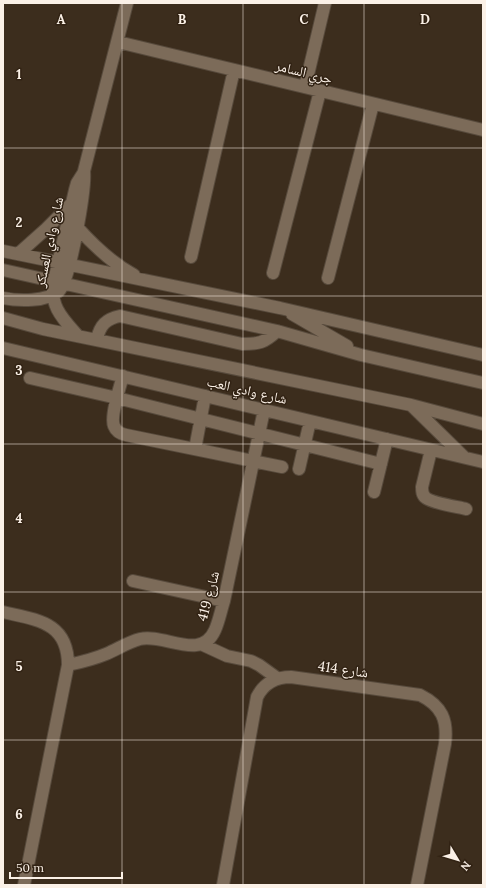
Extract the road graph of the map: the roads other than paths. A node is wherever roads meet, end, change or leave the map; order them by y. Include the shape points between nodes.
1 (127, 3) edge
2 (325, 3) edge
3 (118, 42) junction
4 (234, 70) junction
5 (304, 87) junction
6 (320, 91) junction
7 (373, 104) junction
8 (483, 130) edge
9 (84, 171) junction
10 (72, 202) junction
11 (77, 227) junction
12 (3, 251) edge
13 (18, 254) junction
14 (190, 257) dead end
15 (64, 264) junction
16 (3, 270) edge
17 (273, 273) dead end
18 (328, 278) dead end
19 (142, 280) junction
20 (59, 282) junction
21 (52, 296) junction
22 (3, 298) edge
23 (280, 308) junction
24 (3, 318) edge
25 (278, 331) junction
26 (78, 336) junction
27 (97, 339) junction
28 (3, 348) edge
29 (362, 355) junction
30 (483, 355) edge
31 (123, 376) junction
32 (30, 378) dead end
33 (483, 383) edge
34 (205, 396) junction
35 (117, 398) junction
36 (412, 405) junction
37 (264, 410) junction
38 (200, 419) junction
39 (310, 421) junction
40 (483, 424) edge
41 (259, 433) junction
42 (387, 439) junction
43 (305, 445) junction
44 (195, 449) junction
45 (430, 450) junction
46 (464, 457) junction
47 (253, 461) junction
48 (483, 462) edge
49 (381, 464) junction
50 (282, 467) dead end
51 (299, 469) dead end
52 (374, 492) dead end
53 (466, 509) dead end
54 (133, 581) dead end
55 (224, 601) junction
56 (3, 612) edge
57 (201, 644) junction
58 (68, 665) junction
59 (277, 678) junction
60 (24, 885) edge
61 (223, 885) edge
62 (417, 885) edge

1 - 3 street, شارع وادي العسكر
2 - 5 street
3 - 4 street, جري السامر
3 - 9 street, شارع وادي العسكر
4 - 5 street, جري السامر
4 - 14 street
5 - 6 street, جري السامر
6 - 7 street, جري السامر
6 - 17 street
7 - 8 street, جري السامر
7 - 18 street
9 - 10 street, شارع وادي العسكر via 77,183
9 - 11 street, شارع وادي العسكر via 85,185
10 - 13 street
10 - 15 street, شارع وادي العسكر
11 - 15 street, شارع وادي العسكر
11 - 19 street via 103,253
12 - 13 street
13 - 15 street
15 - 19 street
15 - 20 street, شارع وادي العسكر
16 - 20 street
19 - 23 street
20 - 21 street, شارع وادي العسكر
20 - 25 street
21 - 22 street via 24,300
21 - 26 street, شارع وادي العسكر via 59,313
23 - 29 street
23 - 30 street
24 - 26 street, شارع وادي العب
25 - 27 street via 268,340 242,344 120,316 104,323
25 - 29 street
26 - 27 street, شارع وادي العب
27 - 36 street, شارع وادي العب
28 - 31 street, شارع وادي العب
29 - 33 street
31 - 34 street, شارع وادي العب
31 - 35 street
32 - 35 street
34 - 37 street, شارع وادي العب
34 - 38 street
35 - 38 street
35 - 44 street via 113,422 119,432
36 - 40 street, شارع وادي العب
36 - 46 street
37 - 39 street, شارع وادي العب
37 - 41 street, شارع 419
38 - 41 street
38 - 44 street
39 - 42 street, شارع وادي العب
39 - 43 street
41 - 43 street
41 - 47 street, شارع 419
42 - 45 street, شارع وادي العب
42 - 49 street
43 - 49 street
43 - 51 street
44 - 47 street
45 - 46 street, شارع وادي العب
45 - 53 street via 422,487 424,497
46 - 48 street, شارع وادي العب
47 - 50 street
47 - 55 street, شارع 419
49 - 52 street
54 - 55 street
55 - 57 street, شارع 419 via 216,629 212,636
56 - 58 street via 44,622 55,630 66,646
57 - 58 street via 186,646 158,639 140,639 99,657
57 - 59 street via 228,656 251,661
58 - 60 street
59 - 61 street via 265,686 257,697
59 - 62 street, شارع 414 via 291,677 420,695 439,709 445,720 447,732

